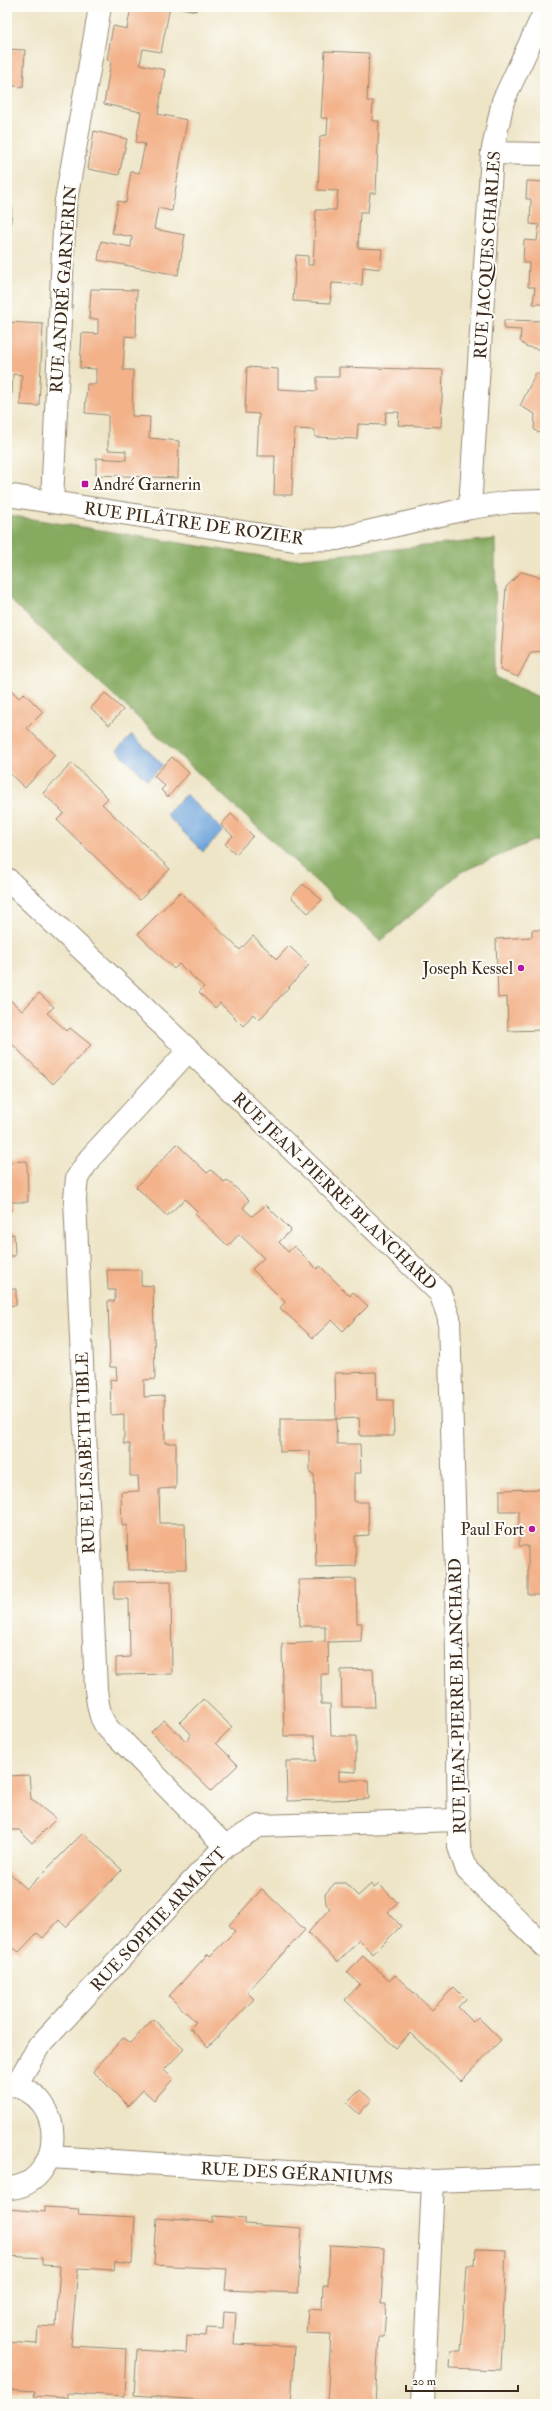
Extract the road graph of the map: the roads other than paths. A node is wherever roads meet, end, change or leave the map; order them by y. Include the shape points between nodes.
1 (100, 7) edge
2 (545, 11) edge
3 (492, 153) junction
4 (545, 154) edge
5 (7, 495) edge
6 (545, 501) edge
7 (52, 502) junction
8 (470, 508) junction
9 (7, 879) edge
10 (189, 1050) junction
11 (459, 1820) junction
12 (226, 1846) junction
13 (545, 1947) edge
14 (12, 2084) edge
15 (50, 2157) junction
16 (545, 2177) edge
17 (433, 2181) junction
18 (7, 2188) edge
19 (423, 2404) edge

1 - 7 street, RUE ANDRÉ GARNERIN via 65,206
2 - 3 street, RUE JACQUES CHARLES via 503,101
3 - 4 street
3 - 8 street, RUE JACQUES CHARLES
5 - 7 street, RUE PILÂTRE DE ROZIER
6 - 8 street, RUE PILÂTRE DE ROZIER via 511,502
7 - 8 street, RUE PILÂTRE DE ROZIER via 294,540 337,539
9 - 10 street, RUE JEAN-PIERRE BLANCHARD
10 - 11 street, RUE JEAN-PIERRE BLANCHARD via 440,1293 449,1325
10 - 12 street, RUE ELISABETH TIBLE via 90,1158 77,1178 75,1198 93,1629 100,1718 110,1732 120,1739
11 - 12 street, RUE SOPHIE ARMANT via 258,1826
11 - 13 street, RUE JEAN-PIERRE BLANCHARD via 459,1847 467,1870
12 - 14 street, RUE SOPHIE ARMANT via 39,2046
14 - 15 street via 32,2093 45,2106 52,2122 54,2140
15 - 17 street, RUE DES GÉRANIUMS
15 - 18 street via 40,2172 27,2182
16 - 17 street, RUE DES GÉRANIUMS
17 - 19 street

